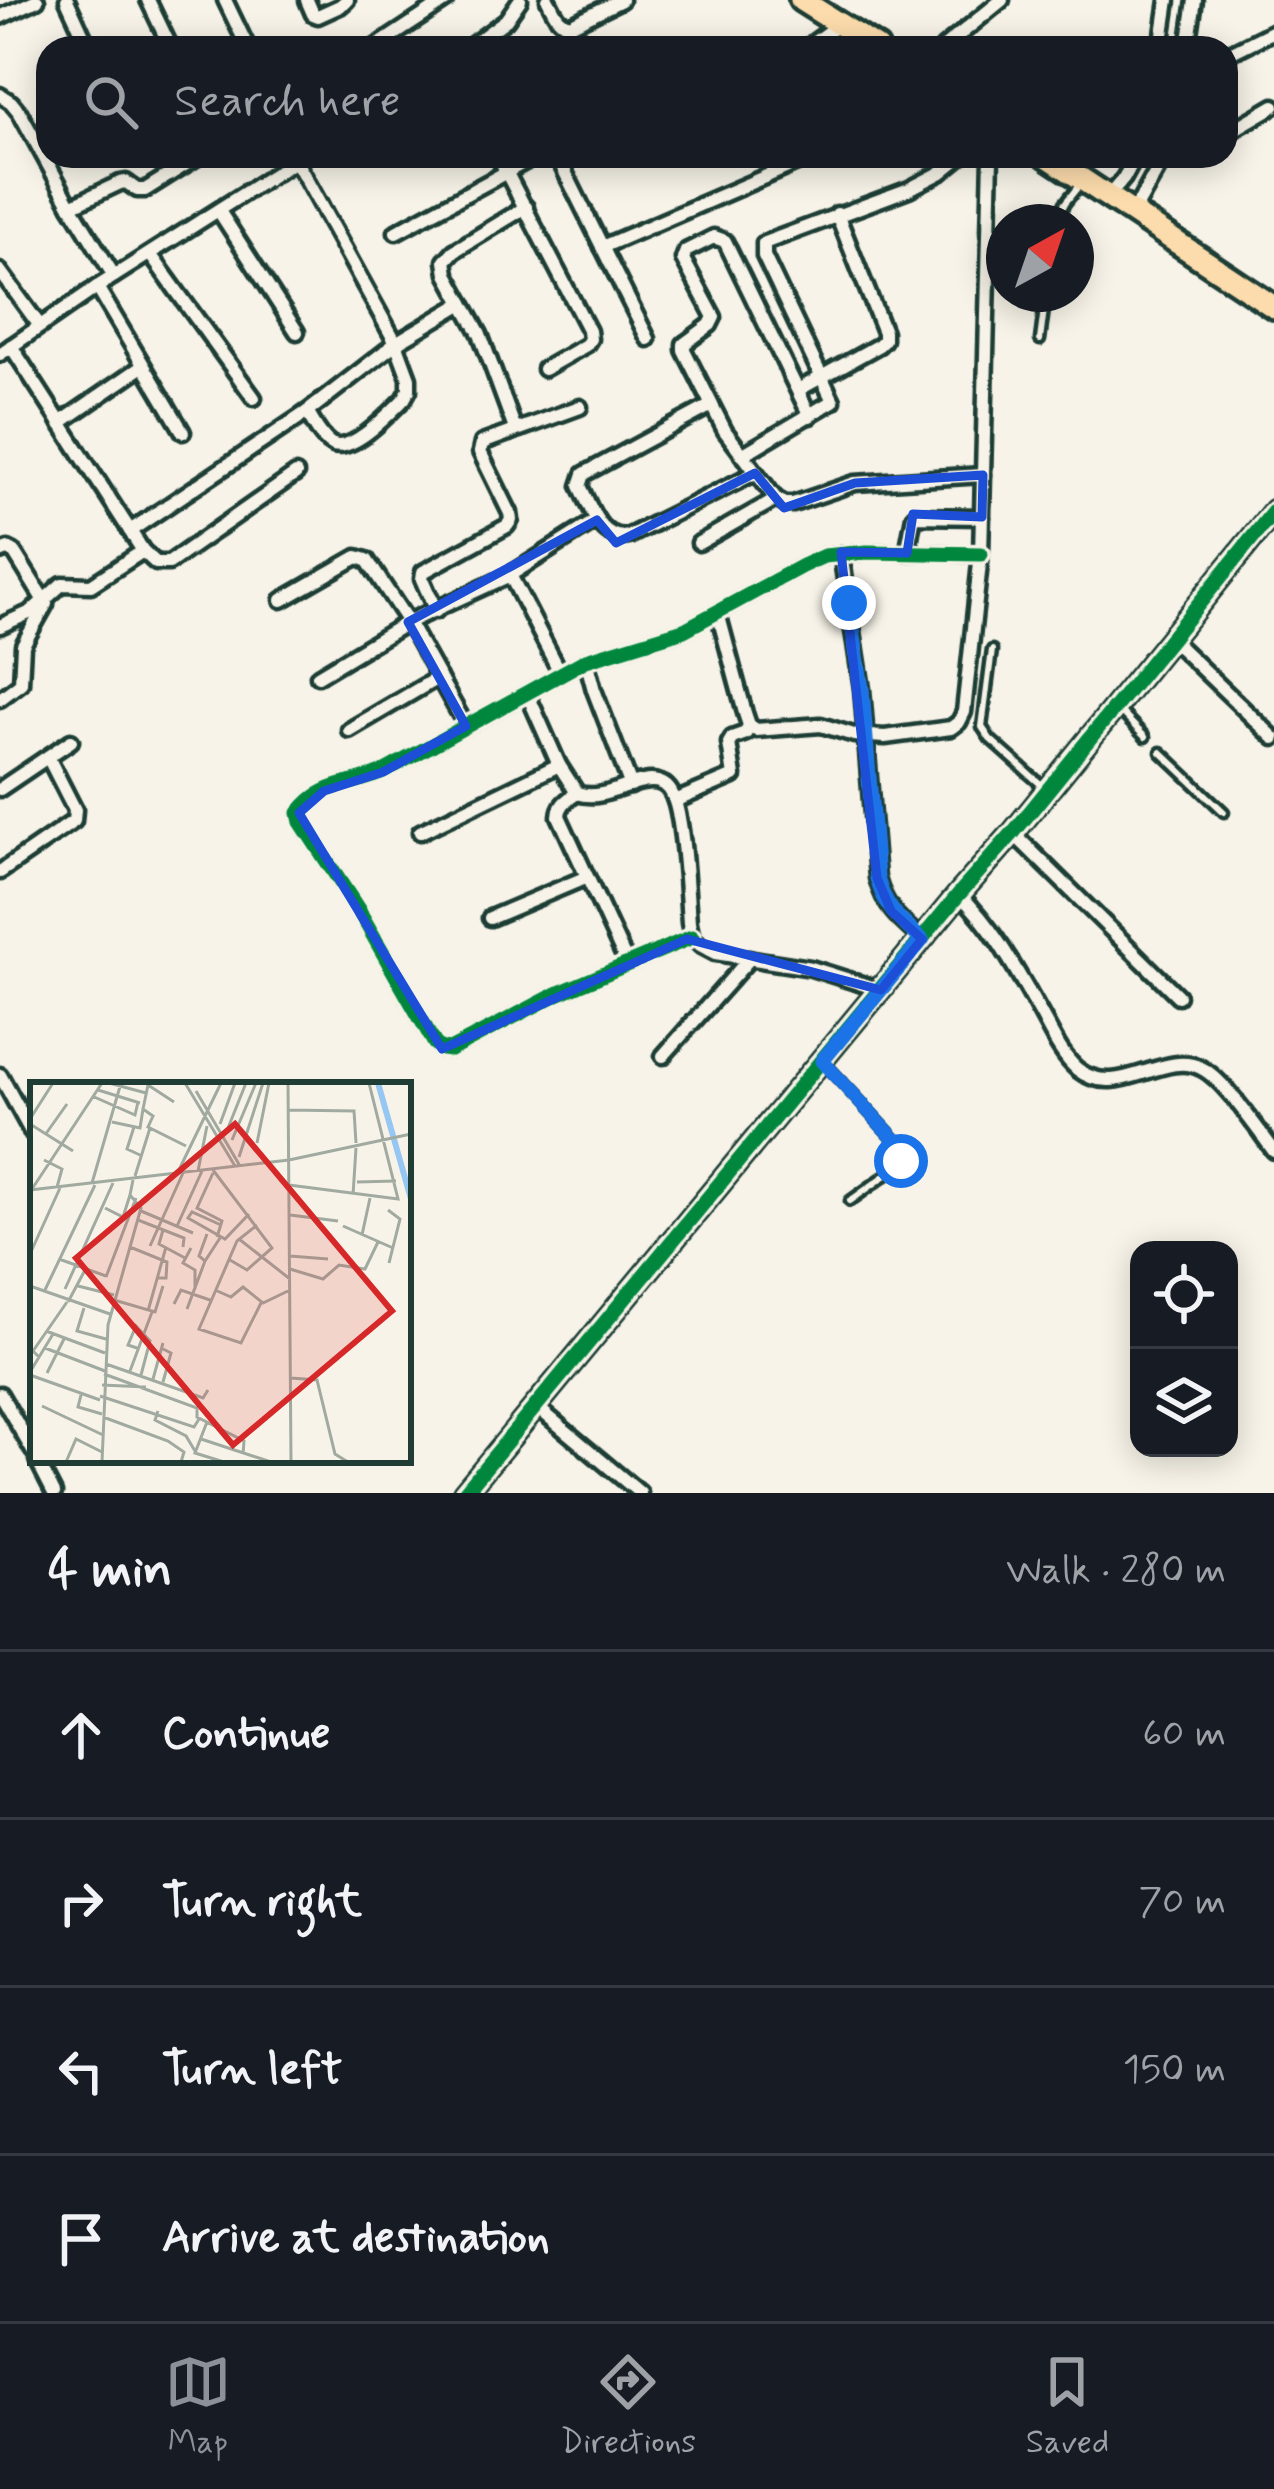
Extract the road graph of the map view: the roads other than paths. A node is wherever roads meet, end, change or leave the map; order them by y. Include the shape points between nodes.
1 (38, 0) edge
2 (68, 0) edge
3 (148, 0) edge
4 (225, 0) edge
5 (307, 0) edge
6 (347, 0) edge
7 (447, 0) edge
8 (520, 0) edge
9 (548, 0) edge
10 (621, 0) edge
11 (1002, 0) edge
12 (1168, 0) edge
13 (1196, 0) edge
14 (805, 1) edge
15 (0, 17) edge
16 (839, 24) junction
17 (1274, 31) edge
18 (84, 36) edge
19 (165, 36) edge
20 (242, 36) edge
21 (392, 36) edge
22 (496, 36) edge
23 (822, 36) edge
24 (858, 36) edge
25 (958, 36) edge
26 (1163, 36) edge
27 (1190, 36) edge
28 (1238, 49) edge
29 (0, 94) edge
30 (1274, 106) edge
31 (1238, 127) edge
32 (36, 143) edge
33 (50, 168) edge
34 (180, 168) edge
35 (285, 168) edge
36 (305, 168) edge
37 (506, 168) edge
38 (515, 168) edge
39 (563, 168) edge
40 (785, 168) edge
41 (945, 168) edge
42 (990, 168) edge
43 (1065, 168) edge
44 (1129, 168) edge
45 (1159, 168) edge
46 (508, 172) junction
47 (1084, 181) junction
48 (1108, 197) junction
49 (1064, 204) edge
50 (70, 206) junction
51 (526, 207) junction
52 (219, 211) junction
53 (837, 214) junction
54 (1133, 214) junction
55 (396, 232) dead end
56 (602, 247) junction
57 (150, 254) junction
58 (0, 272) edge
59 (115, 276) junction
60 (97, 287) junction
61 (463, 303) junction
62 (1274, 307) edge
63 (1044, 312) edge
64 (40, 326) junction
65 (297, 332) dead end
66 (648, 339) dead end
67 (1040, 340) dead end
68 (396, 343) junction
69 (5, 350) edge
70 (143, 366) junction
71 (544, 369) dead end
72 (824, 377) junction
73 (798, 390) junction
74 (254, 398) dead end
75 (710, 406) junction
76 (580, 407) dead end
77 (307, 412) junction
78 (810, 416) junction
79 (60, 423) junction
80 (515, 429) junction
81 (184, 432) dead end
82 (742, 455) junction
83 (755, 473) junction
84 (296, 474) dead end
85 (983, 475) junction
86 (776, 499) junction
87 (1274, 511) edge
88 (982, 517) junction
89 (597, 520) junction
90 (130, 531) junction
91 (699, 543) dead end
92 (143, 550) junction
93 (0, 552) edge
94 (908, 553) junction
95 (841, 554) junction
96 (981, 554) junction
97 (510, 575) junction
98 (44, 599) junction
99 (282, 600) dead end
100 (436, 611) junction
101 (718, 614) junction
102 (408, 622) junction
103 (0, 626) edge
104 (1172, 640) junction
105 (992, 650) dead end
106 (586, 660) junction
107 (561, 674) junction
108 (318, 676) dead end
109 (439, 677) junction
110 (527, 693) junction
111 (0, 699) edge
112 (1116, 708) junction
113 (749, 725) junction
114 (466, 726) junction
115 (349, 730) dead end
116 (1145, 736) dead end
117 (1274, 736) edge
118 (867, 737) junction
119 (70, 741) dead end
120 (1161, 752) dead end
121 (48, 757) junction
122 (559, 765) junction
123 (631, 785) junction
124 (0, 789) edge
125 (1048, 791) junction
126 (577, 794) junction
127 (674, 801) junction
128 (1224, 812) dead end
129 (420, 832) dead end
130 (1013, 833) junction
131 (0, 872) edge
132 (587, 877) junction
133 (958, 894) junction
134 (490, 918) dead end
135 (692, 937) junction
136 (922, 940) junction
137 (749, 958) junction
138 (627, 963) junction
139 (881, 990) junction
140 (1178, 996) dead end
141 (664, 1056) dead end
142 (822, 1061) junction
143 (0, 1075) edge
144 (30, 1130) edge
145 (1274, 1150) edge
146 (850, 1201) dead end
147 (0, 1394) edge
148 (537, 1407) junction
149 (30, 1446) edge
150 (39, 1463) edge
151 (54, 1493) edge
152 (464, 1493) edge
153 (640, 1493) edge

1 - 15 street
2 - 18 street
3 - 19 street
4 - 20 street
5 - 6 street via 318,16
7 - 21 street
8 - 22 street
9 - 10 street via 570,25
11 - 25 street
12 - 26 street
13 - 27 street
14 - 16 main road
16 - 23 street
16 - 24 main road
17 - 28 street
29 - 32 street
30 - 31 street
33 - 50 street
34 - 50 street via 145,190 126,182
35 - 52 street
36 - 68 street
37 - 46 street
38 - 46 street
39 - 56 street
40 - 56 street
41 - 53 street
42 - 85 street
43 - 47 main road
44 - 48 street
45 - 54 street
46 - 51 street
46 - 55 street
47 - 48 main road
47 - 49 lane
48 - 54 main road
50 - 59 street
51 - 61 street via 446,261
51 - 71 street via 590,339
52 - 57 street
52 - 65 street
53 - 72 street via 884,340
53 - 72 street via 762,249
54 - 62 main road
56 - 66 street
57 - 59 street
57 - 74 street
58 - 64 street
59 - 60 street
60 - 64 street
60 - 70 street
61 - 68 street
61 - 80 street
63 - 67 lane
64 - 69 street
68 - 77 street
68 - 77 street via 409,389 370,430 341,447
69 - 79 street
70 - 79 street
70 - 81 street
72 - 73 street
72 - 78 street via 833,401
73 - 75 street via 724,241 714,237 683,256 714,317 684,344
73 - 78 street
75 - 82 street
75 - 89 street via 584,474 580,485
76 - 80 street
77 - 90 street
78 - 82 street
79 - 90 street
80 - 100 street via 480,446 511,520 422,572
82 - 83 street
83 - 86 street
83 - 89 street via 629,536 608,533
84 - 92 street via 169,563
85 - 86 street via 855,483 793,504
85 - 88 street
86 - 91 street
87 - 104 street
88 - 94 street via 914,516
88 - 96 street
89 - 97 street
90 - 92 street
92 - 98 street via 92,585 67,582
93 - 98 street via 14,552
94 - 95 street
94 - 96 street
95 - 101 street via 802,566
95 - 118 street
96 - 118 street via 959,722
97 - 100 street
97 - 107 street
98 - 103 street
98 - 111 street via 23,645 21,683
99 - 102 street via 362,556
100 - 102 street
101 - 106 street
101 - 113 street
102 - 108 street
102 - 109 street
104 - 112 street
104 - 117 street
105 - 125 lane via 982,728
106 - 107 street
106 - 123 street
107 - 110 street
109 - 114 street
109 - 115 street
110 - 114 street
110 - 122 street
112 - 116 lane
112 - 125 street
113 - 118 street via 821,725
113 - 127 street via 729,743 734,776
114 - 138 street via 383,772 324,791 299,813 436,1044 450,1050
118 - 136 street via 882,897
119 - 121 street
120 - 128 lane
121 - 124 street
121 - 131 street via 74,821
122 - 126 street
122 - 129 street
123 - 126 street
123 - 127 street via 661,782
125 - 130 street
126 - 132 street via 560,816
127 - 135 street
130 - 133 street
130 - 140 street
132 - 134 street
132 - 138 street
133 - 136 street
133 - 145 street via 991,928 1078,1070 1110,1080 1204,1068
135 - 137 street via 716,953
135 - 138 street
136 - 139 street
137 - 139 street
137 - 141 street
139 - 142 street
142 - 146 lane via 903,1154
142 - 148 street
143 - 144 street
147 - 149 street
148 - 152 street
148 - 153 street
150 - 151 street

